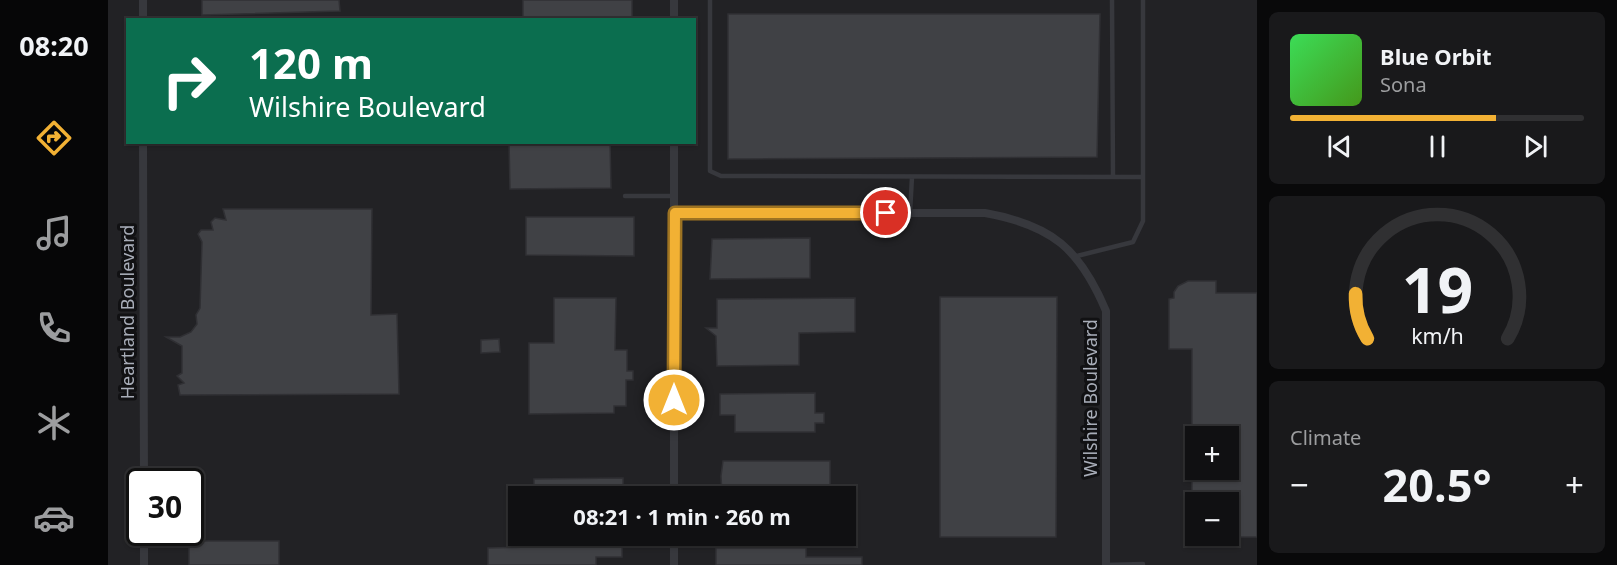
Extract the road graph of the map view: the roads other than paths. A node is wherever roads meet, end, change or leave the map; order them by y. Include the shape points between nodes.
1 (143, 0) edge
2 (674, 0) edge
3 (710, 0) edge
4 (1112, 0) edge
5 (1143, 0) edge
6 (143, 18) edge
7 (674, 18) edge
8 (143, 144) edge
9 (674, 144) edge
10 (912, 177) junction
11 (1113, 177) junction
12 (1143, 177) junction
13 (625, 196) dead end
14 (675, 196) junction
15 (675, 213) junction
16 (910, 213) junction
17 (1077, 256) junction
18 (144, 468) edge
19 (674, 486) edge
20 (144, 546) edge
21 (674, 546) edge
22 (1143, 564) edge
23 (144, 565) edge
24 (674, 565) edge
25 (1106, 565) edge

1 - 6 street
2 - 7 street
3 - 10 lane via 710,171 721,176
4 - 11 lane
5 - 12 lane
8 - 18 street, Heartland Boulevard
9 - 14 street
10 - 11 lane
10 - 16 lane
11 - 12 lane
12 - 17 lane via 1143,221 1133,242
13 - 14 lane
14 - 15 street
15 - 16 street, Wilshire Boulevard
15 - 19 street
16 - 17 street, Wilshire Boulevard via 985,213 1016,218 1053,236
17 - 25 street, Wilshire Boulevard via 1106,311
20 - 23 street
21 - 24 street
22 - 25 lane

